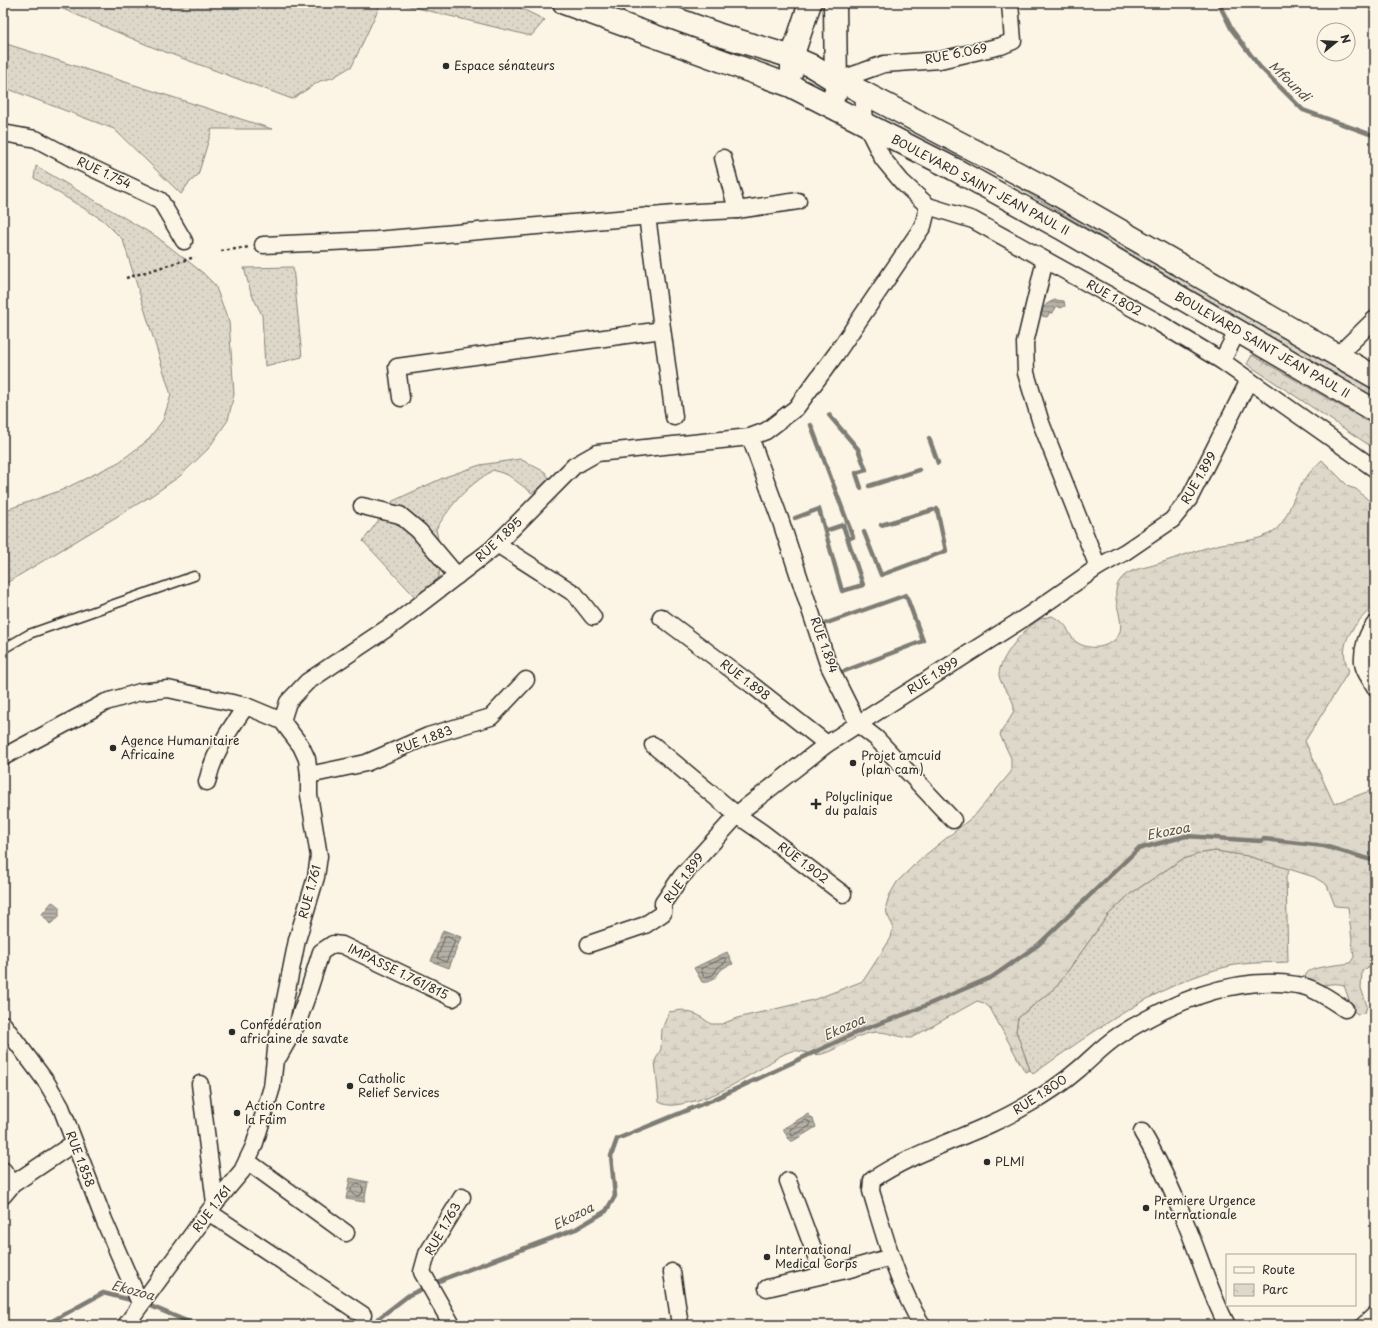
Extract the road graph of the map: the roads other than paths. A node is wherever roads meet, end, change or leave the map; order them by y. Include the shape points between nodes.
1 (564, 3) edge
2 (632, 3) edge
3 (810, 3) edge
4 (835, 3) edge
5 (1010, 3) edge
6 (792, 57) junction
7 (838, 81) junction
8 (791, 86) junction
9 (863, 92) junction
10 (836, 110) junction
11 (865, 124) junction
12 (3, 133) edge
13 (723, 158) dead end
14 (798, 201) dead end
15 (928, 206) junction
16 (737, 210) junction
17 (647, 216) junction
18 (184, 240) dead end
19 (263, 245) road end
20 (1045, 260) junction
21 (1375, 319) edge
22 (662, 330) junction
23 (1238, 330) junction
24 (1338, 355) junction
25 (1222, 361) junction
26 (1375, 377) edge
27 (1249, 380) junction
28 (402, 398) dead end
29 (1375, 411) edge
30 (674, 417) dead end
31 (750, 437) junction
32 (1375, 469) edge
33 (362, 506) dead end
34 (497, 544) junction
35 (1098, 568) junction
36 (194, 576) dead end
37 (457, 576) junction
38 (593, 617) dead end
39 (661, 617) dead end
40 (1375, 624) edge
41 (3, 649) edge
42 (526, 680) dead end
43 (1375, 687) edge
44 (246, 706) junction
45 (282, 721) junction
46 (858, 724) junction
47 (827, 744) junction
48 (653, 745) dead end
49 (3, 757) edge
50 (309, 775) junction
51 (206, 782) dead end
52 (737, 815) junction
53 (953, 820) dead end
54 (843, 894) dead end
55 (589, 944) dead end
56 (453, 998) dead end
57 (1345, 1009) dead end
58 (3, 1024) edge
59 (275, 1062) junction
60 (200, 1084) dead end
61 (1142, 1132) dead end
62 (74, 1143) junction
63 (247, 1161) junction
64 (3, 1170) edge
65 (788, 1181) dead end
66 (8, 1190) edge
67 (462, 1197) dead end
68 (212, 1208) junction
69 (346, 1233) dead end
70 (890, 1257) junction
71 (672, 1272) dead end
72 (823, 1274) junction
73 (767, 1288) dead end
74 (140, 1303) junction
75 (363, 1315) dead end
76 (1375, 1315) edge
77 (126, 1325) edge
78 (452, 1325) edge
79 (680, 1325) edge
80 (922, 1325) edge
81 (1228, 1325) edge
82 (1364, 1325) edge

1 - 8 main road, BOULEVARD SAINT JEAN PAUL II
2 - 6 main road via 723,36
3 - 6 main road
4 - 7 main road
5 - 7 street, RUE 6.069 via 1013,41 940,60 884,64
6 - 7 main road
6 - 8 main road
7 - 9 main road
7 - 10 main road
8 - 10 main road, BOULEVARD SAINT JEAN PAUL II
9 - 11 street
9 - 24 main road via 1046,188
10 - 11 main road, BOULEVARD SAINT JEAN PAUL II
11 - 15 street, RUE 1.802 via 891,171
11 - 23 main road, BOULEVARD SAINT JEAN PAUL II via 1061,228
12 - 18 street, RUE 1.754 via 36,139 160,200
13 - 16 street
14 - 16 street
15 - 20 street, RUE 1.802 via 973,220
15 - 31 street, RUE 1.895 via 924,226 796,408 766,432
16 - 17 street
17 - 19 street via 376,240
17 - 22 street
20 - 25 street, RUE 1.802
20 - 35 street via 1025,343 1026,373 1042,423
21 - 24 street
22 - 28 street via 397,366
22 - 30 street
23 - 25 street
23 - 29 main road, BOULEVARD SAINT JEAN PAUL II
24 - 26 main road
25 - 27 street, RUE 1.802
27 - 32 street, RUE 1.802
27 - 35 street, RUE 1.899 via 1190,499 1172,520
31 - 34 street, RUE 1.895 via 597,453 574,466
31 - 46 street, RUE 1.894 via 828,664
33 - 37 street via 400,515 419,531
34 - 37 street, RUE 1.895
34 - 38 street via 575,594
35 - 46 street, RUE 1.899
36 - 41 lane via 29,634
37 - 45 street, RUE 1.895 via 398,621 307,682 288,702
39 - 47 street, RUE 1.898
40 - 43 street via 1370,629 1363,663
42 - 50 street, RUE 1.883 via 491,717 428,736 366,763
44 - 45 street
44 - 49 street via 168,689 140,692 106,702
44 - 51 street via 223,739 211,763
45 - 50 street, RUE 1.761 via 301,746 307,760
46 - 47 street, RUE 1.899
46 - 53 street, RUE 1.894 via 876,738
47 - 52 street, RUE 1.899
48 - 52 street, RUE 1.902
50 - 59 street, RUE 1.761 via 309,796 319,856 316,877 297,940
52 - 54 street, RUE 1.902
52 - 55 street, RUE 1.899 via 681,877 663,903 663,912 645,925
56 - 59 street, IMPASSE 1.761/815 via 342,945 333,944 321,952 297,1024
57 - 70 street, RUE 1.800 via 1327,997 1298,985 1247,982 1208,993 1160,1012 1117,1037 1077,1071 1026,1106 990,1125 890,1168 872,1180 871,1191
58 - 62 street, RUE 1.858 via 47,1083 60,1107
59 - 63 street, RUE 1.761 via 272,1087
60 - 68 street
61 - 81 street via 1158,1160 1188,1226 1214,1301
62 - 66 street
62 - 74 street, RUE 1.858
63 - 68 street, RUE 1.761
63 - 69 street
64 - 66 street
65 - 72 street
67 - 78 street, RUE 1.763 via 427,1254 422,1272
68 - 74 street, RUE 1.761
68 - 75 street
70 - 72 street
70 - 80 street, RUE 1.800 via 911,1307
71 - 79 street
72 - 73 street
74 - 77 street, RUE 1.761
76 - 82 street

